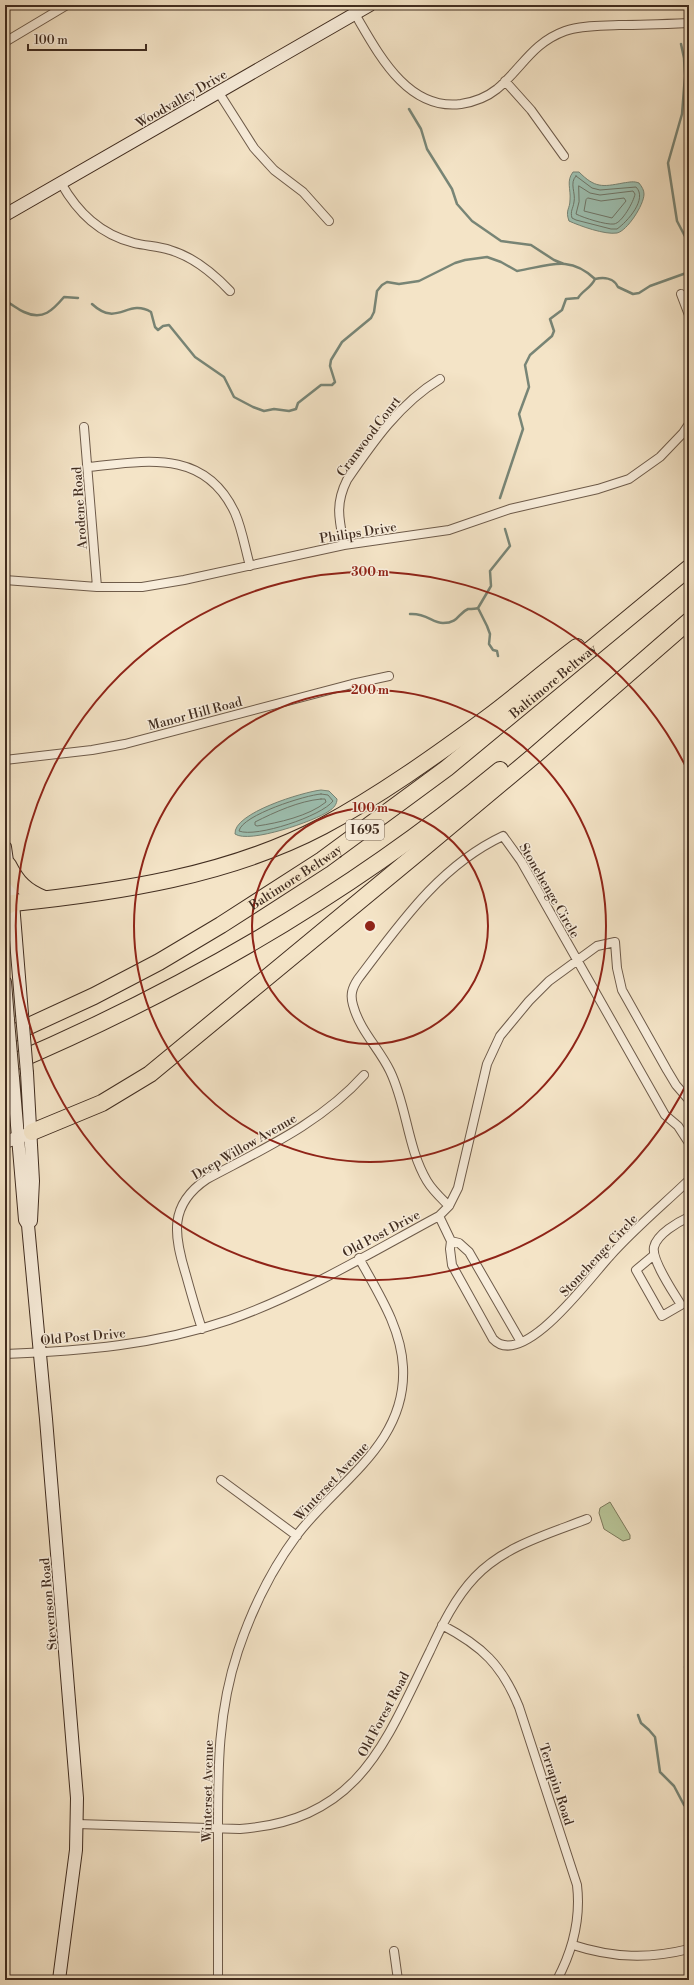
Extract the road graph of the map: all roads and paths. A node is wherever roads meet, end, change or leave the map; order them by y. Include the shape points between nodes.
1 (67, 5) edge
2 (370, 5) edge
3 (355, 14) junction
4 (689, 23) edge
5 (5, 42) edge
6 (506, 81) junction
7 (219, 93) junction
8 (564, 156) dead end
9 (61, 184) junction
10 (5, 215) edge
11 (329, 221) dead end
12 (230, 291) dead end
13 (681, 294) dead end
14 (689, 315) edge
15 (440, 379) dead end
16 (689, 424) edge
17 (84, 427) dead end
18 (88, 467) junction
19 (344, 545) junction
20 (250, 566) junction
21 (689, 568) edge
22 (5, 580) edge
23 (97, 587) junction
24 (689, 612) edge
25 (689, 621) edge
26 (389, 676) dead end
27 (5, 760) edge
28 (5, 847) edge
29 (8, 865) junction
30 (44, 899) junction
31 (9, 905) edge
32 (577, 959) junction
33 (5, 982) edge
34 (5, 1038) edge
35 (9, 1072) edge
36 (364, 1075) dead end
37 (689, 1100) edge
38 (25, 1135) junction
39 (5, 1142) edge
40 (689, 1143) edge
41 (689, 1180) edge
42 (449, 1206) junction
43 (439, 1216) junction
44 (689, 1217) edge
45 (451, 1241) junction
46 (654, 1255) junction
47 (359, 1258) junction
48 (202, 1328) junction
49 (521, 1342) junction
50 (40, 1353) junction
51 (5, 1354) edge
52 (221, 1480) dead end
53 (587, 1519) dead end
54 (297, 1536) junction
55 (442, 1625) junction
56 (77, 1824) junction
57 (218, 1828) junction
58 (573, 1945) junction
59 (689, 1949) edge
60 (394, 1951) dead end
61 (59, 1980) edge
62 (218, 1980) edge
63 (398, 1980) edge
64 (557, 1980) edge

1 - 5 street
2 - 3 main road, Woodvalley Drive
3 - 6 street via 385,62 421,97 446,104 468,103 484,97
3 - 7 main road, Woodvalley Drive
4 - 6 street via 593,26 566,31 542,43 530,53
6 - 8 street via 531,110
7 - 9 main road, Woodvalley Drive
7 - 11 street via 254,148 274,170 303,192
9 - 10 main road, Woodvalley Drive
9 - 12 street via 80,212 96,226 123,239 171,250 189,258 211,272
13 - 14 street
15 - 19 street, Cranwood Court via 424,388 399,412 347,480 338,510
16 - 19 street, Philips Drive via 651,464 629,479 615,484 510,509 449,530
17 - 18 street, Arodene Road
18 - 20 street via 165,461 201,474 219,489 235,513
18 - 23 street, Arodene Road
19 - 20 street, Philips Drive
20 - 23 street, Philips Drive via 163,584 127,588
21 - 30 highway via 556,663 448,746 345,814 286,843 184,876 112,891
21 - 34 highway, Baltimore Beltway / I 695 via 447,768 322,860 221,926 159,962
22 - 23 street, Philips Drive
24 - 35 highway, I 695 via 466,798 340,888 238,951 50,1047
25 - 38 highway via 444,831 150,1074 102,1103
26 - 27 street, Manor Hill Road via 125,744
28 - 29 main road, Stevenson Road
29 - 30 highway via 25,890
29 - 31 main road, Stevenson Road
30 - 31 highway
31 - 38 main road, Stevenson Road, bridge via 27,1073
32 - 37 street, Old Post Drive via 597,946 615,942 622,990 666,1070
32 - 40 street, Stonehenge Circle via 665,1115 678,1126
32 - 42 street, Old Post Drive via 529,1001 509,1024 493,1049 482,1081 458,1188
32 - 42 street, Stonehenge Circle via 521,860 503,836 479,849 427,892 396,928 353,987 351,995 357,1016 395,1083 420,1167 432,1188
33 - 35 main road, Stevenson Road, bridge
35 - 38 main road, Stevenson Road
36 - 48 street, Deep Willow Avenue via 320,1115 287,1136 207,1179 184,1201 177,1222 177,1244
38 - 39 main road
38 - 50 main road, Stevenson Road via 33,1181 31,1221 28,1225
41 - 49 street, Stonehenge Circle via 610,1255 546,1326
42 - 43 street, Old Post Drive
43 - 45 street, Stonehenge Circle
43 - 47 street, Old Post Drive
44 - 46 street via 656,1242
45 - 49 street via 459,1243 469,1252
45 - 49 street, Stonehenge Circle via 452,1265 493,1339 507,1346
46 - 46 street via 681,1306 662,1316 636,1270
47 - 48 street, Old Post Drive via 282,1299
47 - 54 street, Winterset Avenue via 386,1307 398,1337 403,1367 401,1396 393,1421 381,1444 326,1500
48 - 50 street, Old Post Drive via 158,1340 120,1346
50 - 51 street, Old Post Drive
50 - 56 main road, Stevenson Road via 75,1761
52 - 54 street
53 - 55 street, Old Forest Road via 512,1550 486,1566 466,1586
54 - 57 street, Winterset Avenue via 262,1590 231,1676 218,1745
55 - 57 street, Old Forest Road via 386,1739 369,1766 348,1788 319,1807 289,1820 256,1828
55 - 58 street, Terrapin Road via 475,1644 488,1655 499,1667 513,1692 577,1885 578,1910
56 - 57 street, Old Forest Road
56 - 61 main road, Stevenson Road via 73,1881
57 - 62 street, Winterset Avenue
58 - 59 street via 591,1951 632,1957 658,1956
58 - 64 street, Terrapin Road
60 - 63 street

